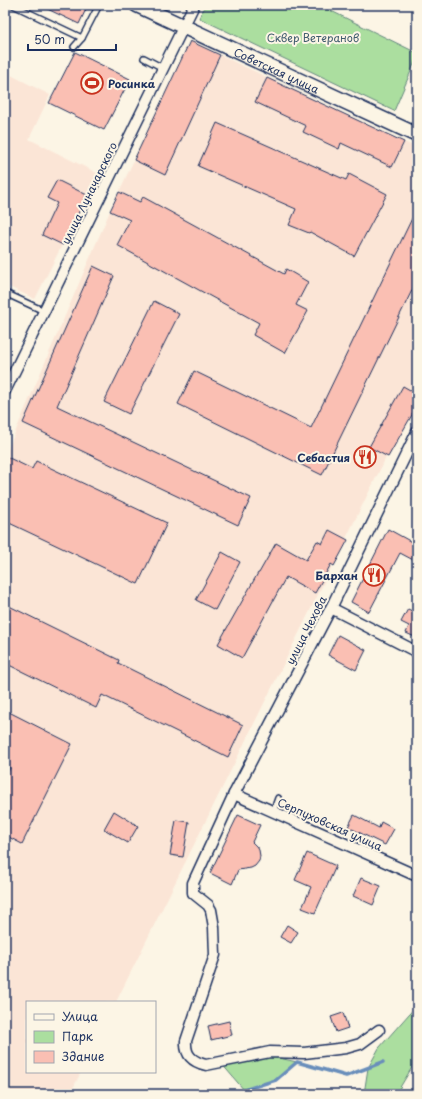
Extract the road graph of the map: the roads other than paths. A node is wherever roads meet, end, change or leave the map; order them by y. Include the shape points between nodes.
1 (13, 5) edge
2 (99, 5) edge
3 (137, 5) edge
4 (194, 5) edge
5 (184, 27) junction
6 (82, 38) junction
7 (74, 47) dead end
8 (144, 58) dead end
9 (163, 68) junction
10 (417, 135) edge
11 (5, 293) edge
12 (44, 311) junction
13 (5, 391) edge
14 (417, 432) edge
15 (331, 608) junction
16 (417, 652) edge
17 (234, 794) junction
18 (278, 798) dead end
19 (273, 812) junction
20 (417, 876) edge
21 (379, 1030) dead end

1 - 6 lane
2 - 6 lane
3 - 5 street, Советская улица
4 - 5 street, улица Луначарского
5 - 9 street, улица Луначарского
5 - 10 street, Советская улица
6 - 7 lane
8 - 9 lane
9 - 12 street, улица Луначарского
11 - 12 lane
12 - 13 street, улица Луначарского
14 - 15 street, улица Чехова
15 - 16 street
15 - 17 street, улица Чехова
17 - 19 street, Серпуховская улица
17 - 21 street, улица Чехова via 194,883 193,893 211,910 215,955 186,1041 191,1058 206,1065 270,1052 304,1053 346,1048 360,1044
18 - 19 lane
19 - 20 street, Серпуховская улица

